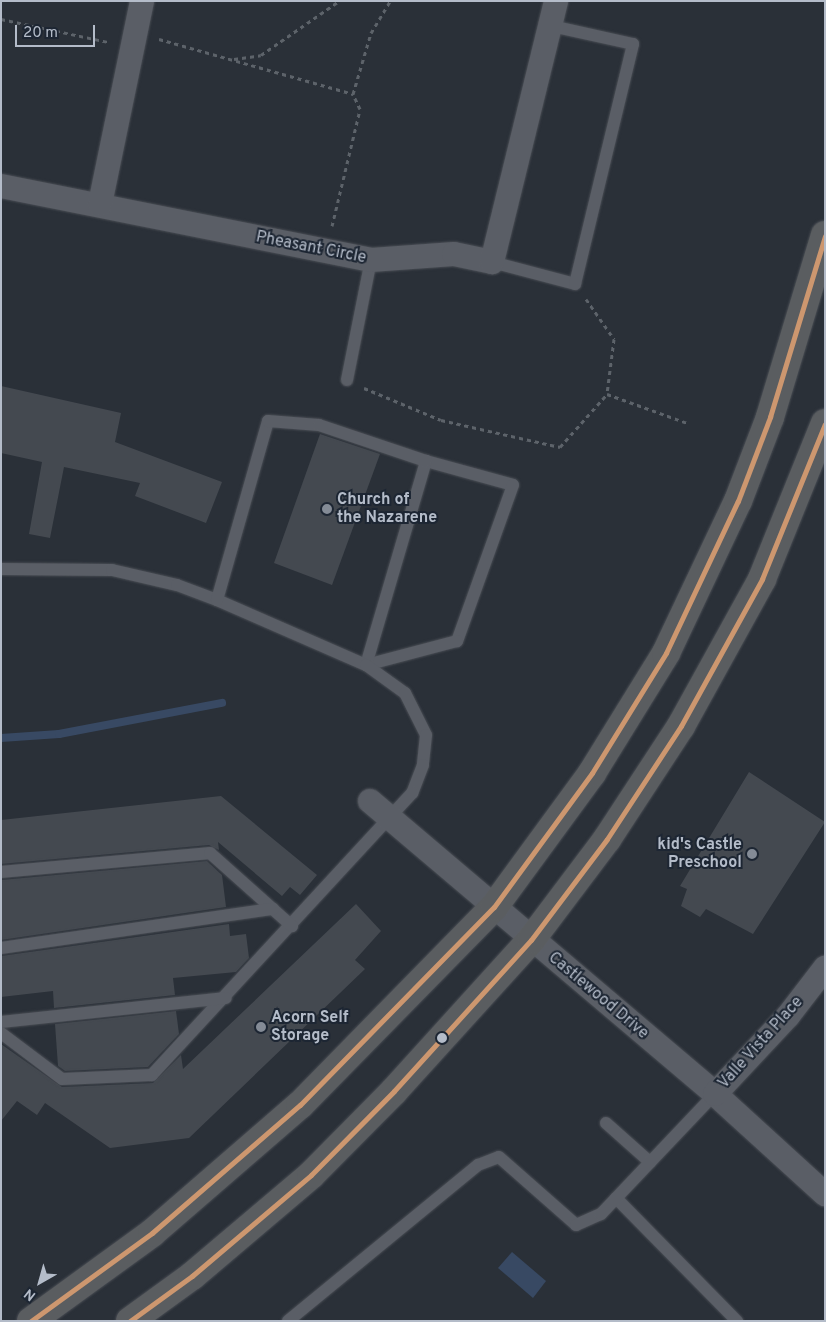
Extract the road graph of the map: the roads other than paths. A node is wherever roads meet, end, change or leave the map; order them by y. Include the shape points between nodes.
1 (142, 1) edge
2 (556, 1) edge
3 (551, 26) junction
4 (1, 186) edge
5 (100, 204) junction
6 (825, 235) edge
7 (371, 260) junction
8 (492, 262) junction
9 (347, 380) road end
10 (825, 423) edge
11 (426, 461) junction
12 (1, 569) edge
13 (217, 600) junction
14 (366, 665) junction
15 (370, 800) dead end
16 (391, 818) junction
17 (1, 872) edge
18 (494, 907) junction
19 (273, 909) junction
20 (292, 926) junction
21 (531, 940) junction
22 (1, 948) edge
23 (825, 968) edge
24 (226, 998) junction
25 (1, 1022) edge
26 (1, 1033) edge
27 (715, 1094) junction
28 (606, 1123) dead end
29 (650, 1162) junction
30 (825, 1194) edge
31 (616, 1198) junction
32 (32, 1321) edge
33 (130, 1321) edge
34 (288, 1321) edge
35 (737, 1321) edge

1 - 5 street
2 - 3 street
3 - 8 street
3 - 8 lane via 633,44 575,284
4 - 5 street, Pheasant Circle
5 - 7 street, Pheasant Circle
6 - 18 highway via 770,418 738,501 666,653 592,773
7 - 8 street, Pheasant Circle via 454,254
7 - 9 lane
10 - 21 highway via 762,579 681,726 607,839
11 - 13 lane via 319,425 268,421
11 - 14 lane
11 - 14 lane via 512,485 457,641
12 - 13 lane via 112,570 177,585
13 - 14 lane
14 - 16 lane via 405,693 426,735 424,765 412,793
15 - 16 street, Castlewood Drive
16 - 18 street, Castlewood Drive
16 - 20 lane
17 - 19 lane via 210,853
18 - 21 street, Castlewood Drive
18 - 32 highway via 300,1105 152,1233
19 - 20 lane
19 - 22 lane
20 - 24 lane
21 - 27 street, Castlewood Drive
21 - 33 highway via 394,1091 311,1175 192,1276
23 - 27 street, Valle Vista Place via 788,1016
24 - 25 lane
24 - 26 lane via 152,1075 62,1079
27 - 29 lane
27 - 30 street, Castlewood Drive
28 - 29 lane
29 - 31 lane
31 - 34 lane via 601,1214 576,1225 499,1157 478,1164
31 - 35 lane

